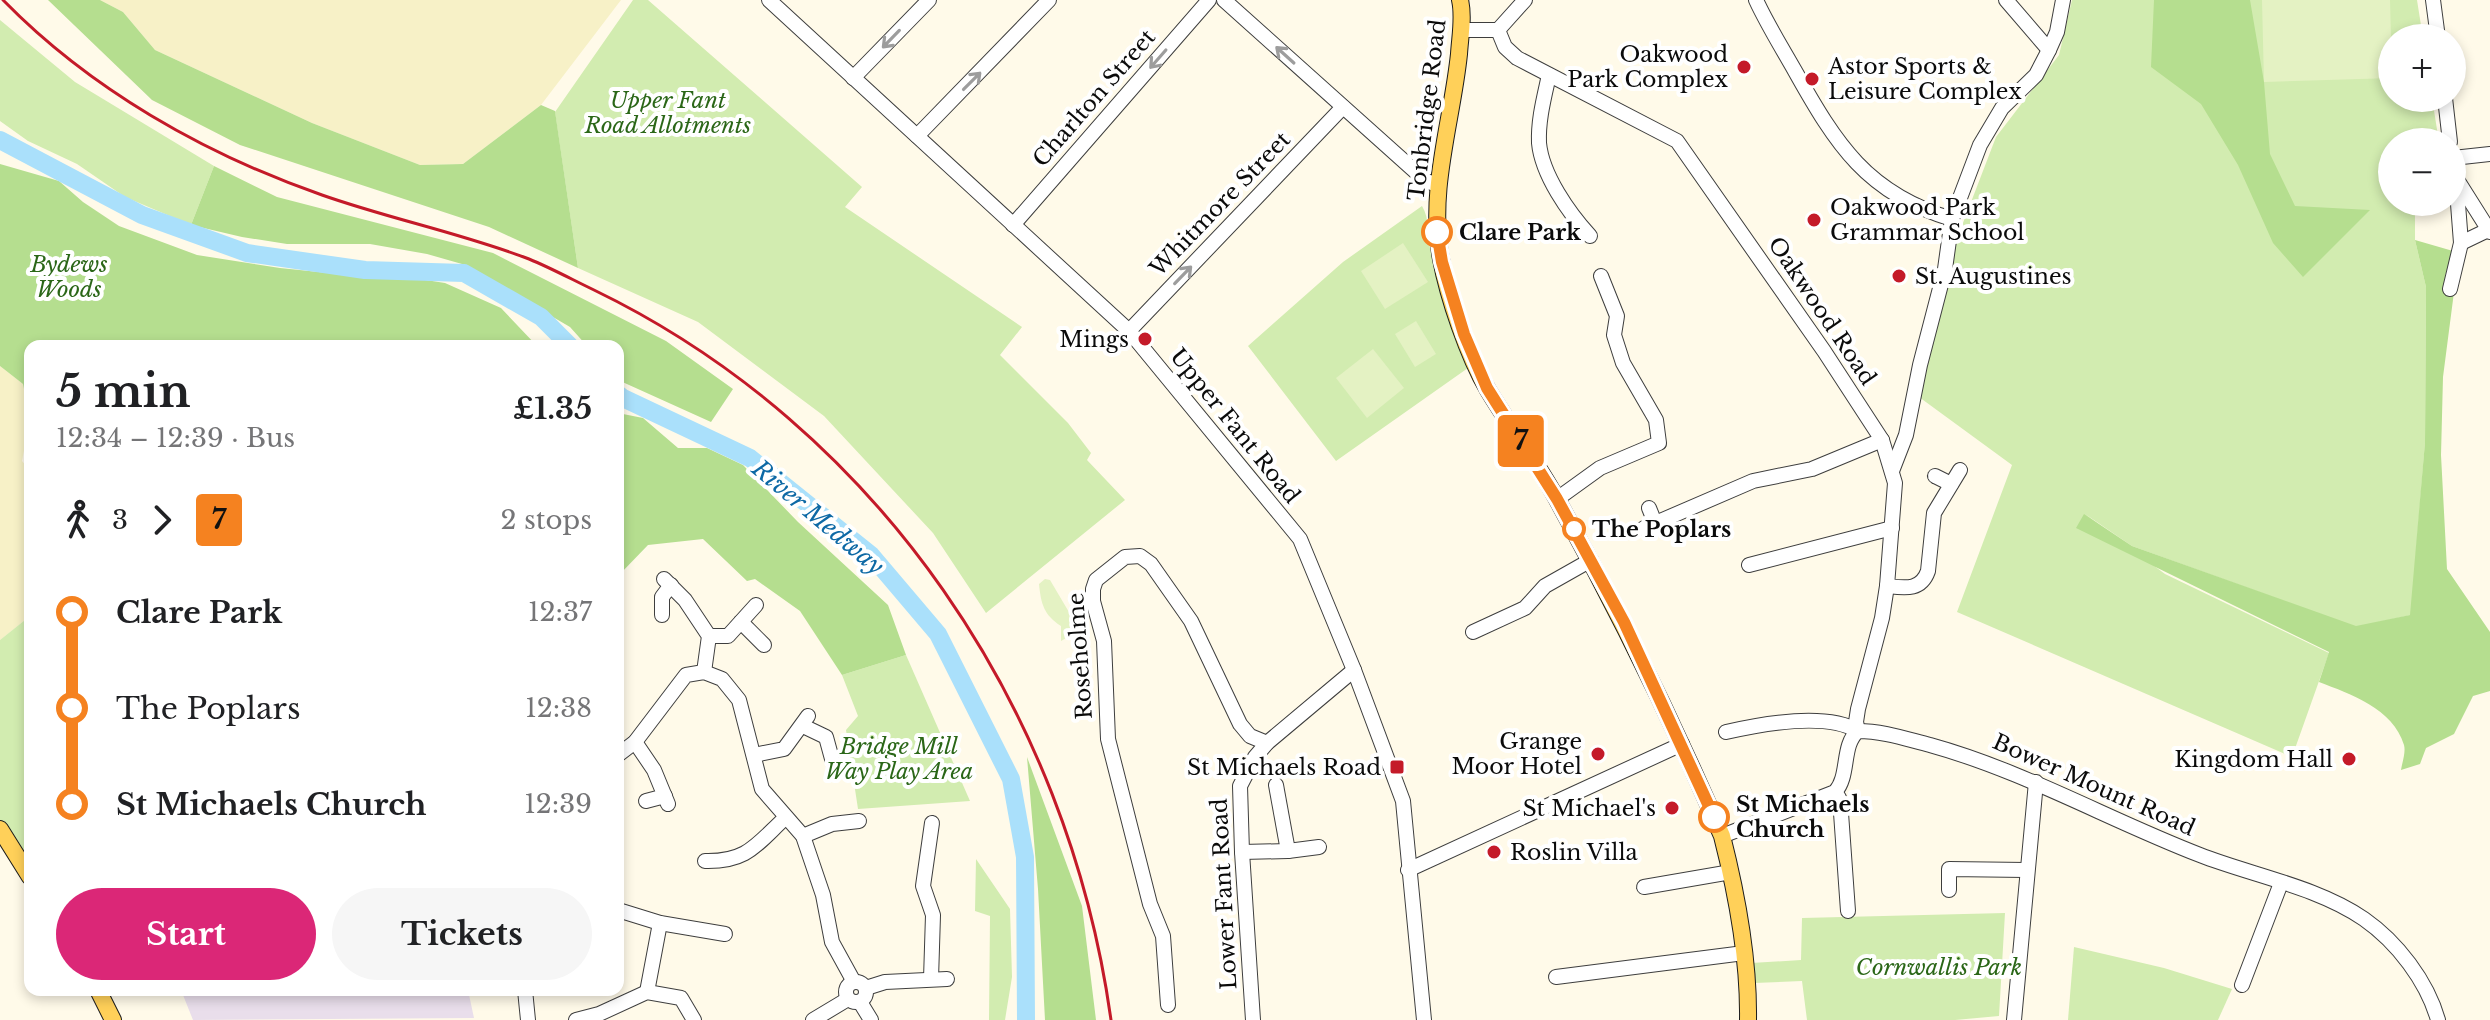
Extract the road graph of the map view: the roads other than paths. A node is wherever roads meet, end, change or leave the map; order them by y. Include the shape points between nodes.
1 (769, 0) edge
2 (1049, 0) edge
3 (1209, 0) edge
4 (1224, 0) edge
5 (1460, 0) edge
6 (1525, 0) edge
7 (1756, 0) edge
8 (2006, 0) edge
9 (2063, 0) edge
10 (2433, 0) edge
11 (927, 1) edge
12 (2436, 24) edge
13 (1461, 30) junction
14 (1498, 30) junction
15 (2049, 50) junction
16 (1549, 75) junction
17 (853, 78) junction
18 (1343, 107) junction
19 (917, 136) junction
20 (2490, 154) edge
21 (2466, 155) edge
22 (1438, 185) junction
23 (2466, 194) edge
24 (2459, 216) edge
25 (1952, 219) junction
26 (1013, 225) junction
27 (2489, 231) edge
28 (1590, 236) dead end
29 (2461, 243) junction
30 (1601, 276) dead end
31 (2450, 289) dead end
32 (1129, 331) junction
33 (1882, 440) junction
34 (1960, 470) dead end
35 (1892, 471) junction
36 (1935, 476) dead end
37 (1951, 484) junction
38 (1557, 499) junction
39 (1649, 508) dead end
40 (1892, 528) junction
41 (1591, 560) junction
42 (1749, 565) dead end
43 (1887, 586) junction
44 (756, 605) dead end
45 (662, 615) dead end
46 (741, 622) junction
47 (1473, 632) dead end
48 (709, 636) junction
49 (764, 645) dead end
50 (1354, 670) junction
51 (704, 672) junction
52 (1858, 731) junction
53 (1736, 734) dead end
54 (635, 742) junction
55 (1267, 743) junction
56 (1682, 744) junction
57 (624, 750) edge
58 (754, 755) junction
59 (832, 759) dead end
60 (2036, 782) junction
61 (1276, 785) dead end
62 (1835, 792) junction
63 (646, 801) dead end
64 (785, 818) junction
65 (859, 821) dead end
66 (932, 823) dead end
67 (0, 829) edge
68 (803, 836) junction
69 (1722, 836) junction
70 (1319, 847) dead end
71 (1288, 851) junction
72 (1242, 852) junction
73 (705, 861) dead end
74 (24, 867) edge
75 (1408, 870) junction
76 (2026, 870) junction
77 (1731, 872) junction
78 (2281, 883) junction
79 (1644, 887) dead end
80 (1949, 890) dead end
81 (1848, 911) dead end
82 (624, 912) edge
83 (660, 923) junction
84 (725, 934) dead end
85 (1744, 953) junction
86 (1556, 977) dead end
87 (931, 979) junction
88 (947, 979) dead end
89 (2242, 985) dead end
90 (647, 992) junction
91 (857, 993) junction
92 (101, 996) edge
93 (526, 996) edge
94 (1168, 1005) dead end
95 (113, 1020) edge
96 (528, 1020) edge
97 (576, 1020) edge
98 (694, 1020) edge
99 (813, 1020) edge
100 (871, 1020) edge
101 (1253, 1020) edge
102 (1424, 1020) edge
103 (1748, 1020) edge
104 (2014, 1020) edge
105 (2438, 1020) edge

1 - 17 street, Upper Fant Road
19 -> 2 street
3 -> 26 street, Charlton Street
18 -> 4 street
5 - 13 main road, Tonbridge Road
6 - 14 street
7 - 25 street via 1843,149 1872,180 1929,213
8 - 15 street
9 - 15 street
10 - 12 street
11 -> 17 street
13 - 14 street
13 - 22 main road, Tonbridge Road
14 - 16 street, Oakwood Road via 1517,58
15 - 25 street via 2036,75 2002,108 1980,145
16 - 28 street via 1539,147 1567,220
16 - 33 street, Oakwood Road via 1677,141
17 - 19 street, Upper Fant Road
18 - 22 street via 1426,181
32 -> 18 street, Whitmore Street
19 - 26 street, Upper Fant Road
20 - 21 street
22 - 38 main road, Tonbridge Road via 1442,262 1464,334 1487,388
23 - 27 street
24 - 29 street
25 - 35 street via 1906,435
26 - 32 street, Upper Fant Road
27 - 29 street
29 - 31 street
30 - 38 street via 1617,316 1614,335 1623,363 1656,420 1659,443 1600,468
32 - 50 street, Upper Fant Road via 1300,539
33 - 35 street, Oakwood Road
33 - 39 street via 1812,469 1753,481 1649,525
34 - 37 street
35 - 40 street, Oakwood Road
36 - 37 street
37 - 43 street via 1934,513 1925,579 1910,588
38 - 41 main road, Tonbridge Road
40 - 42 street
40 - 43 street, Oakwood Road
41 - 47 street via 1545,586 1525,608
41 - 56 main road, Tonbridge Road
43 - 52 street, Oakwood Road via 1858,709
44 - 46 street
45 - 48 street via 668,582
46 - 48 street via 728,636
46 - 49 street
48 - 51 street
50 - 55 street, Lower Fant Road
50 - 75 street, Upper Fant Road via 1403,801
51 - 54 street via 686,675
51 - 58 street via 722,679 739,700
52 - 53 street, Bower Mount Road via 1849,725 1797,722
52 - 60 street, Bower Mount Road via 1978,758
52 - 62 street
54 - 57 street
54 - 63 street via 666,800
55 - 72 street, Lower Fant Road via 1240,786
55 - 94 street, Roseholme via 1250,736 1240,724 1191,621 1151,564 1140,556 1125,557 1096,580 1093,601 1104,641 1108,739 1163,936
56 - 69 main road, Tonbridge Road
56 - 75 street
58 - 59 street via 784,749 805,721 826,737
58 - 64 street via 762,789
60 - 76 street
60 - 78 street, Bower Mount Road via 2199,855
61 - 71 street
62 - 69 street
62 - 81 street
64 - 68 street
64 - 73 street via 747,853
65 - 68 street via 832,824
66 - 87 street via 923,886 933,915
67 - 74 main road
68 - 91 street via 832,942
69 - 77 main road, Tonbridge Road
70 - 71 street
71 - 72 street
72 - 101 street, Lower Fant Road
75 - 102 street, Upper Fant Road
76 - 80 street via 1949,869
76 - 104 street
77 - 79 street
77 - 85 main road, Tonbridge Road
78 - 89 street
78 - 105 street, Bower Mount Road via 2364,919 2407,962
82 - 83 street
83 - 84 street
83 - 90 street
85 - 86 street
85 - 103 main road, Tonbridge Road
87 - 88 street
87 - 91 street via 885,982
90 - 97 street
90 - 98 street via 681,998
91 - 99 street
91 - 100 street
92 - 95 main road
93 - 96 street

